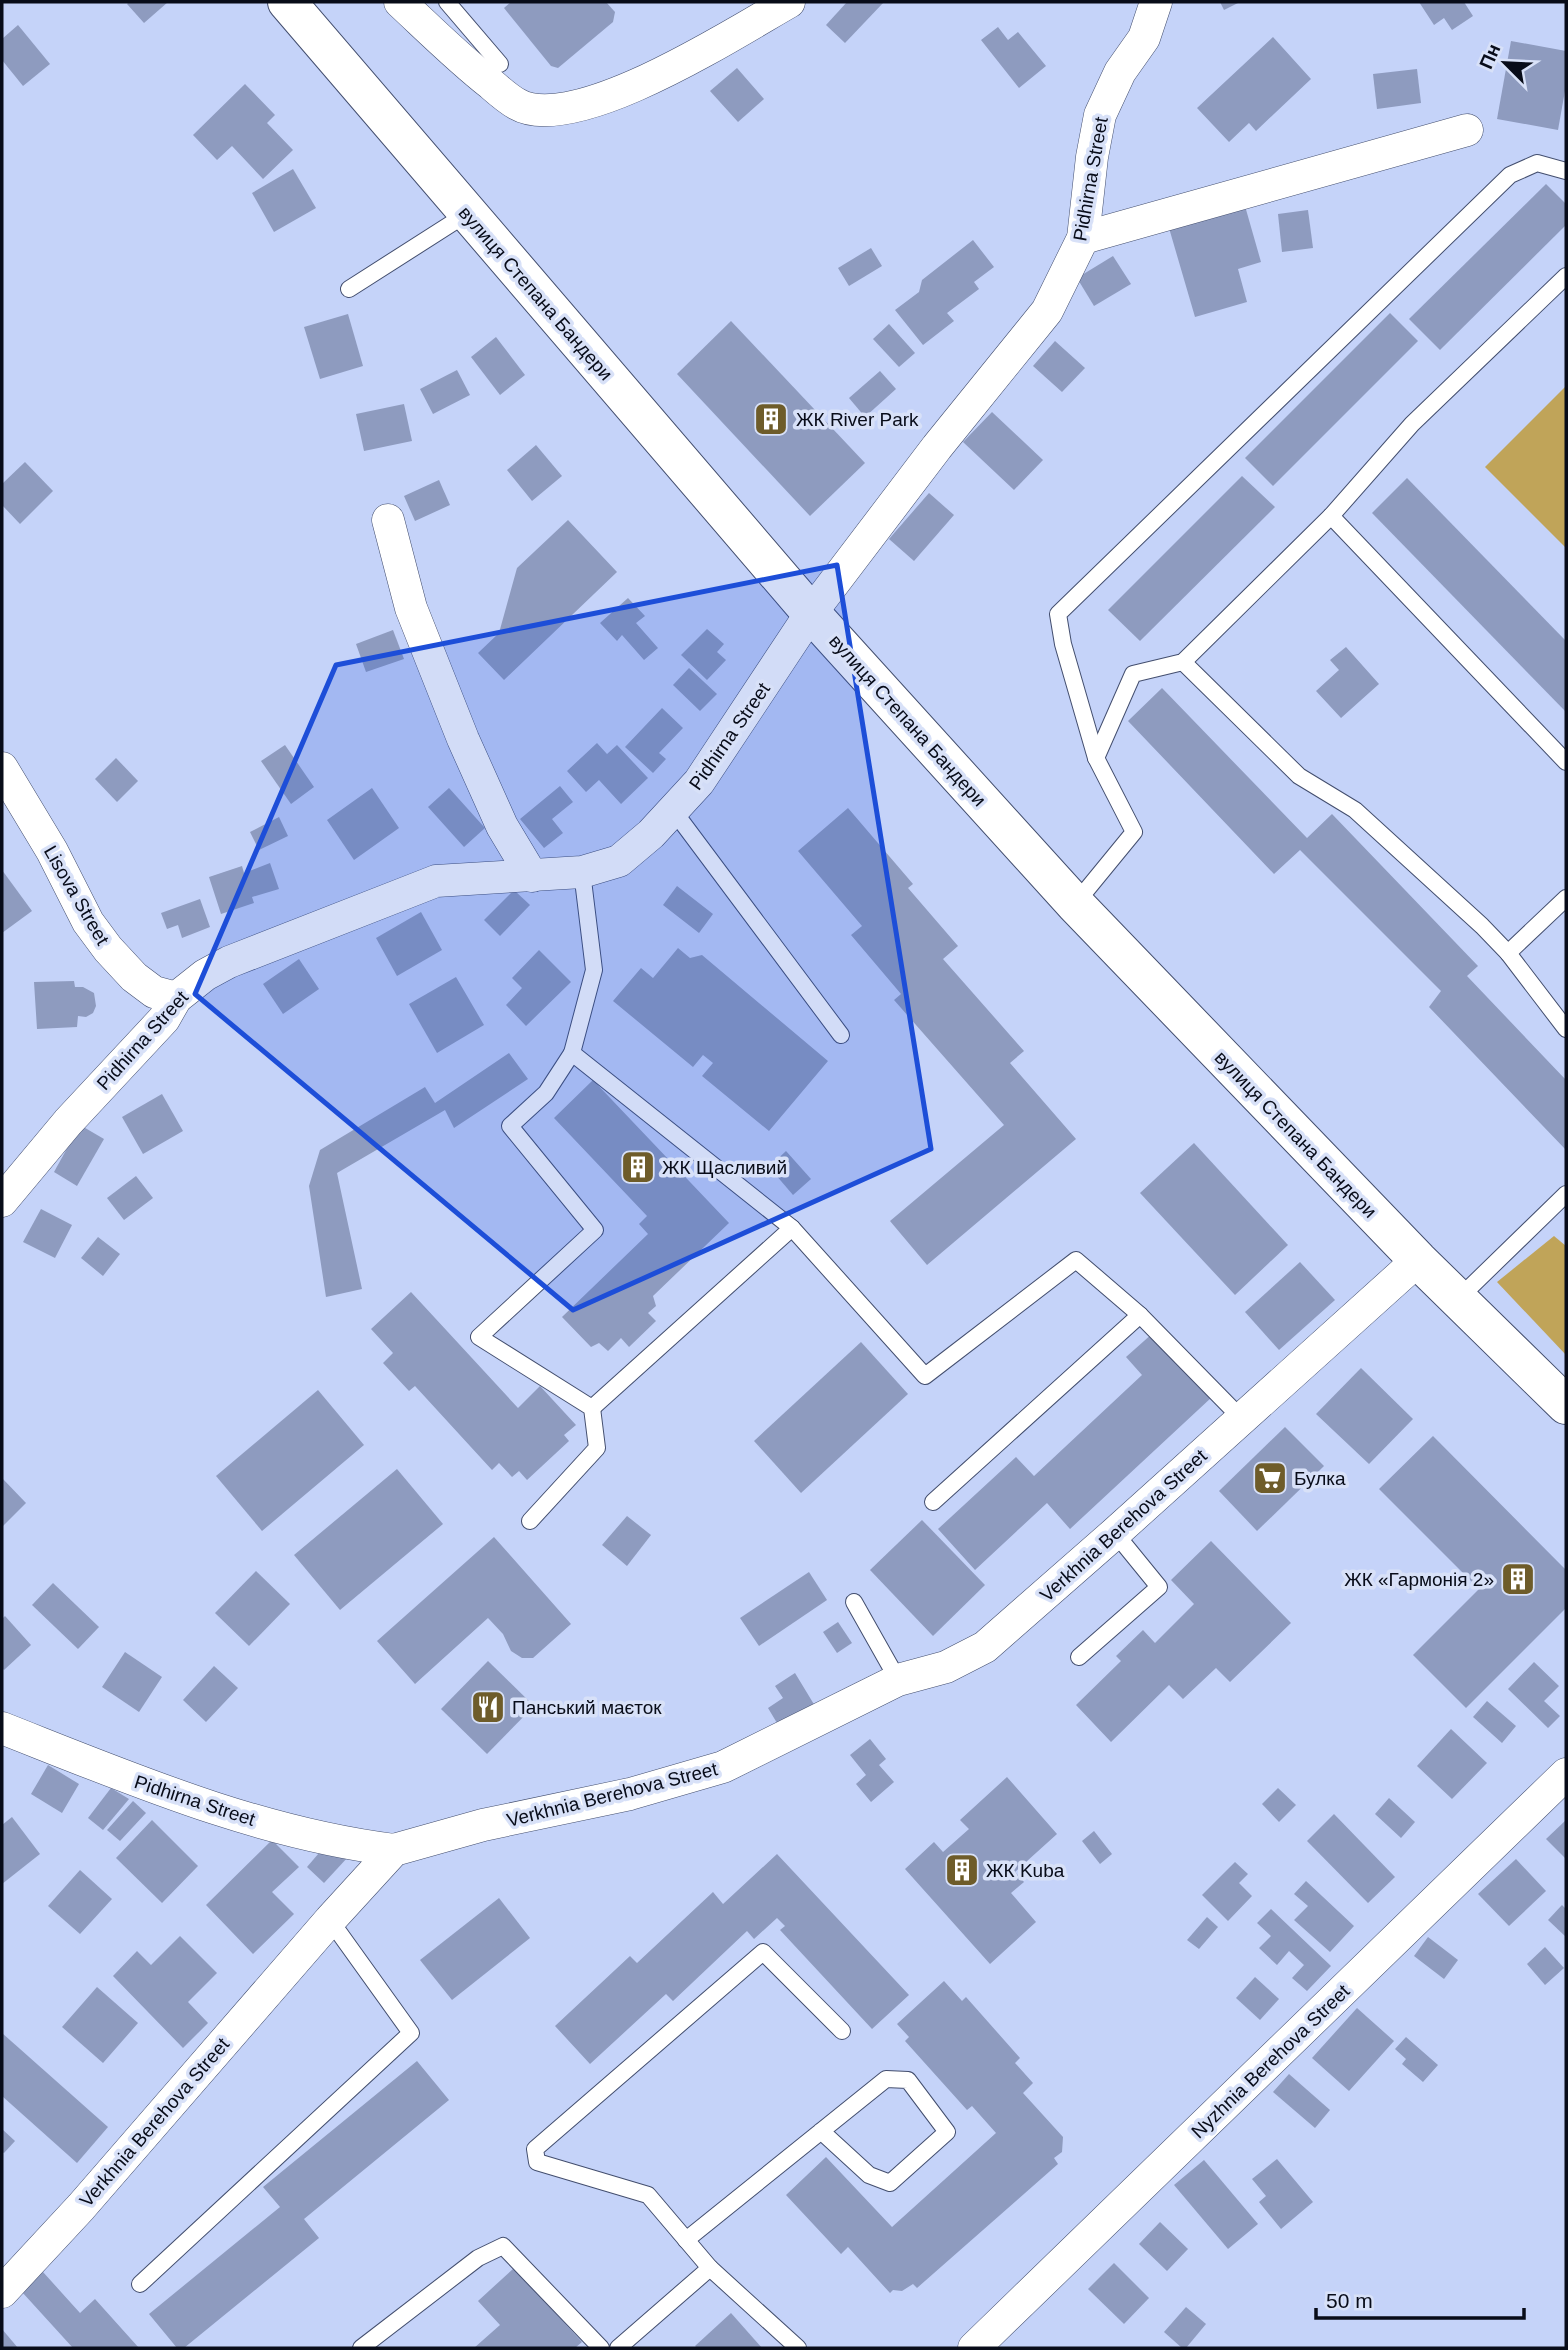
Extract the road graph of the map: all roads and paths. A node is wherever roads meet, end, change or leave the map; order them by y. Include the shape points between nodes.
1 (287, 2) edge
2 (401, 2) edge
3 (447, 2) edge
4 (789, 2) edge
5 (1156, 2) edge
6 (500, 64) dead end
7 (1468, 130) dead end
8 (1566, 171) edge
9 (468, 213) junction
10 (1083, 238) junction
11 (1566, 276) edge
12 (349, 289) dead end
13 (1331, 516) junction
14 (388, 520) dead end
15 (811, 613) junction
16 (1183, 662) junction
17 (1096, 758) junction
18 (1566, 762) edge
19 (2, 768) edge
20 (673, 810) junction
21 (582, 872) junction
22 (532, 876) junction
23 (1566, 898) edge
24 (1075, 904) junction
25 (1508, 953) junction
26 (176, 998) junction
27 (1566, 1029) edge
28 (841, 1035) dead end
29 (572, 1053) junction
30 (1566, 1194) edge
31 (2, 1201) edge
32 (792, 1228) junction
33 (1418, 1260) junction
34 (1458, 1299) junction
35 (1140, 1315) junction
36 (1566, 1405) edge
37 (592, 1408) junction
38 (1242, 1419) junction
39 (933, 1503) dead end
40 (530, 1521) dead end
41 (1115, 1534) junction
42 (854, 1602) dead end
43 (1079, 1657) dead end
44 (898, 1680) junction
45 (2, 1728) edge
46 (1566, 1774) edge
47 (394, 1850) junction
48 (330, 1920) junction
49 (842, 2031) dead end
50 (821, 2130) junction
51 (686, 2240) junction
52 (710, 2268) junction
53 (140, 2284) dead end
54 (2, 2292) edge
55 (361, 2348) edge
56 (601, 2348) edge
57 (618, 2348) edge
58 (798, 2348) edge
59 (974, 2348) edge

1 - 9 main road, вулиця Степана Бандери
2 - 4 street via 470,68 518,105 548,112 659,76
3 - 6 lane
5 - 10 street, Pidhirna Street via 1144,38 1120,72 1100,115
7 - 10 street
8 - 17 lane via 1537,163 1510,175 1058,614
9 - 12 lane
9 - 15 main road, вулиця Степана Бандери
10 - 15 street, Pidhirna Street via 1047,310
11 - 13 lane via 1412,424
13 - 16 lane
13 - 18 lane
14 - 22 street via 411,608 463,739 502,826
15 - 20 street, Pidhirna Street via 699,782
15 - 24 main road, вулиця Степана Бандери
16 - 17 lane via 1133,674
16 - 25 lane via 1299,776 1355,810
17 - 24 lane via 1134,832
19 - 26 street, Lisova Street via 88,922 108,949 153,992
20 - 21 street, Pidhirna Street via 619,861
20 - 28 lane
21 - 22 street, Pidhirna Street
21 - 29 lane via 594,970
22 - 26 street, Pidhirna Street via 436,881 229,962
23 - 25 lane
24 - 33 main road, вулиця Степана Бандери
25 - 27 lane
26 - 31 street, Pidhirna Street via 164,1019
29 - 32 lane
29 - 37 lane via 546,1093 510,1125 595,1230 479,1337
30 - 34 lane
32 - 35 lane via 925,1376 1076,1260
32 - 37 lane
33 - 34 main road, вулиця Степана Бандери
33 - 38 street, Verkhnia Berehova Street
34 - 36 main road, вулиця Степана Бандери
35 - 38 lane
35 - 39 lane
37 - 40 lane via 597,1448
38 - 41 street, Verkhnia Berehova Street
41 - 43 lane via 1159,1587
41 - 44 street, Verkhnia Berehova Street via 985,1647 946,1667
42 - 44 lane
44 - 47 street, Verkhnia Berehova Street via 723,1767
45 - 47 street, Pidhirna Street via 222,1811 345,1844
46 - 59 street, Nyzhnia Berehova Street
47 - 48 street, Verkhnia Berehova Street
48 - 53 lane via 411,2033
48 - 54 street, Verkhnia Berehova Street
49 - 51 lane via 763,1952 535,2149 537,2162 648,2195
50 - 50 lane via 886,2079 908,2080 947,2132 890,2183 869,2175
50 - 51 lane
51 - 52 lane
52 - 57 lane
52 - 58 lane
55 - 56 lane via 478,2258 503,2246

